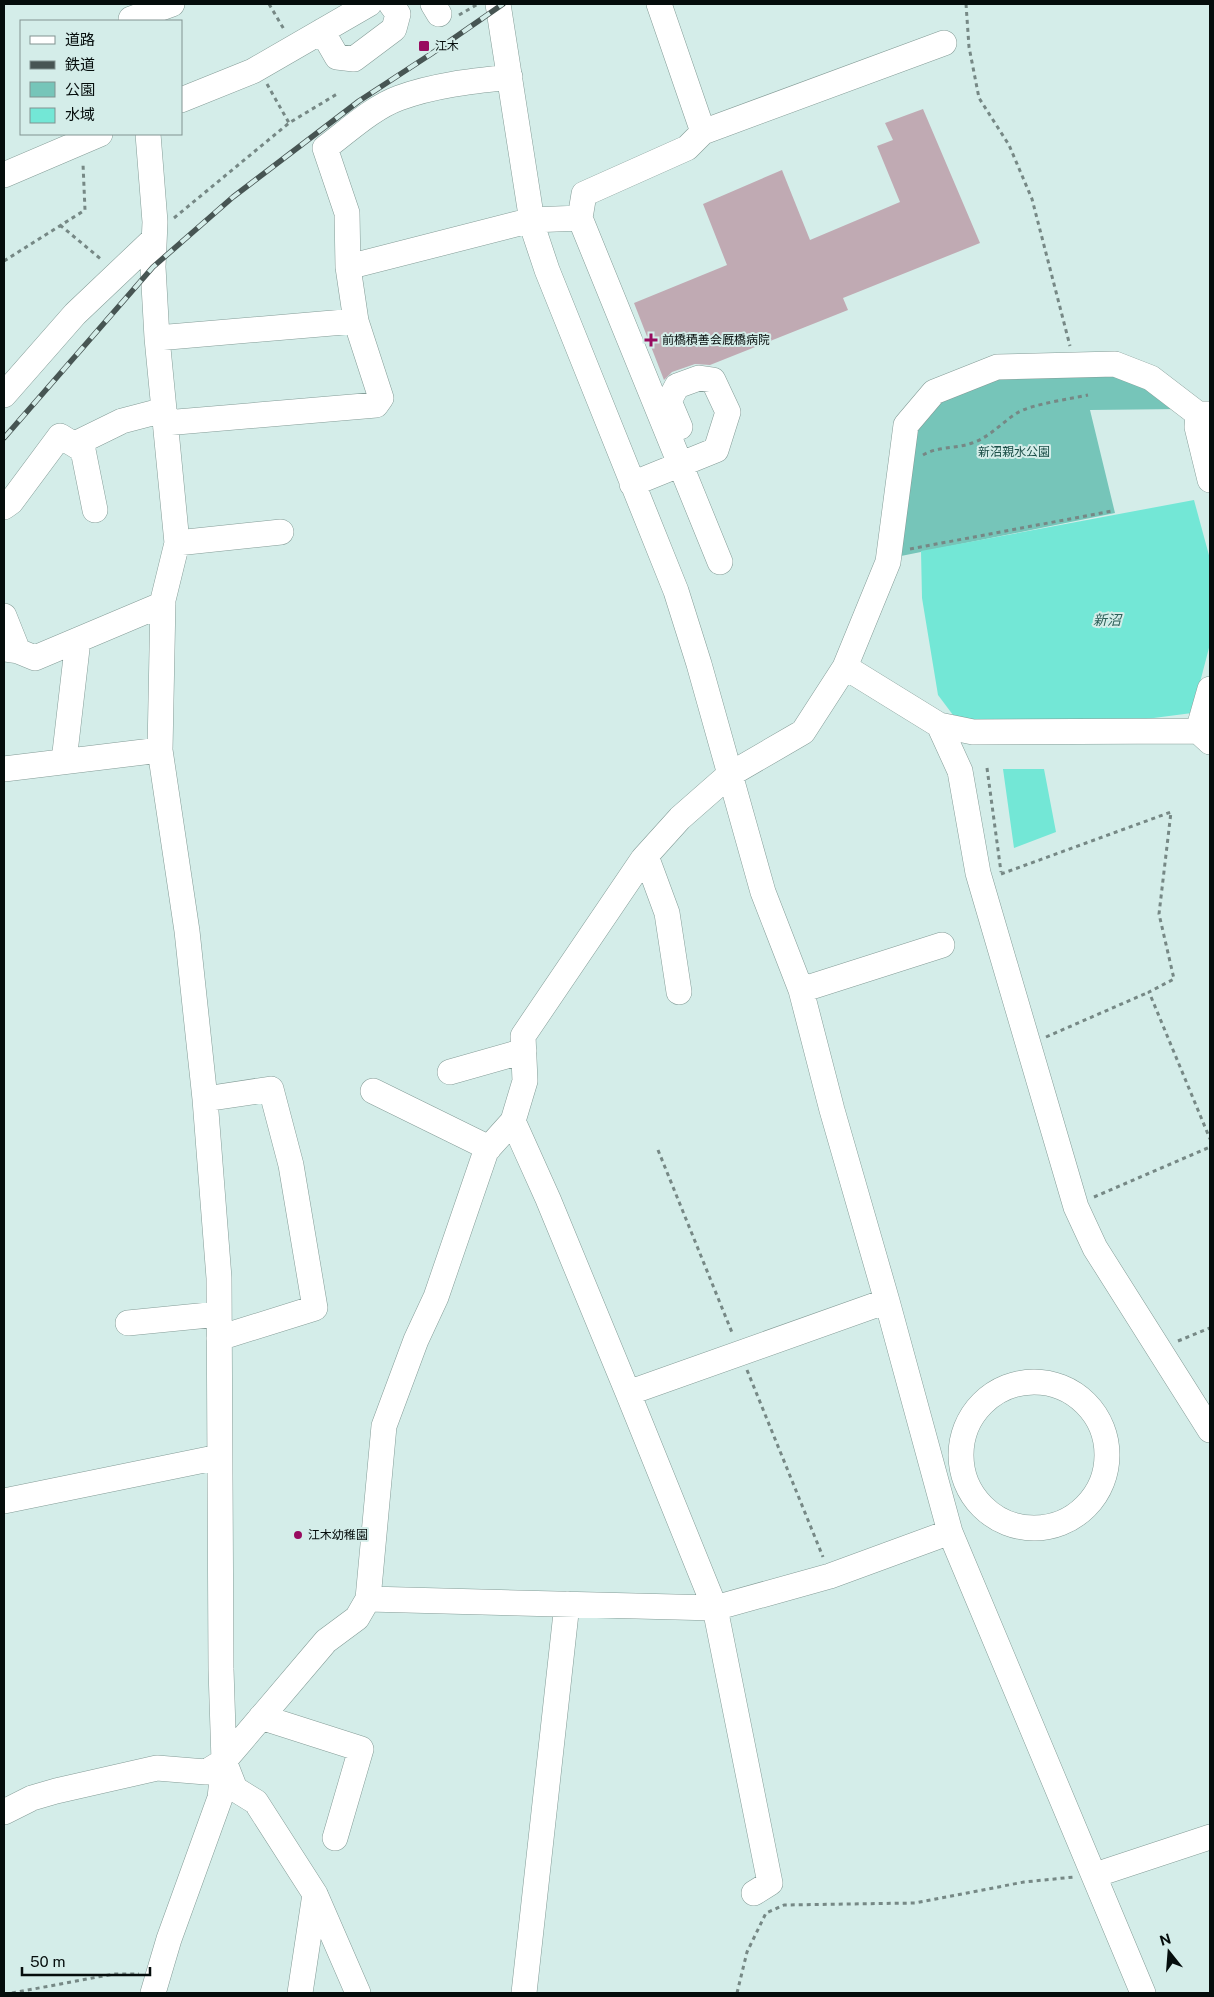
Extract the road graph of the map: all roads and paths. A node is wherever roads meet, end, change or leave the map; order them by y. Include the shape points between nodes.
1 (172, 4) edge
2 (269, 4) edge
3 (369, 4) edge
4 (391, 4) edge
5 (498, 4) edge
6 (659, 4) edge
7 (966, 4) edge
8 (130, 15) edge
9 (322, 31) junction
10 (944, 43) dead end
11 (295, 47) junction
12 (258, 68) junction
13 (510, 76) junction
14 (337, 94) dead end
15 (182, 100) edge
16 (289, 123) junction
17 (703, 132) junction
18 (148, 135) edge
19 (91, 138) edge
20 (4, 175) edge
21 (580, 218) junction
22 (532, 220) junction
23 (60, 225) junction
24 (154, 237) junction
25 (4, 261) edge
26 (348, 268) junction
27 (118, 274) junction
28 (356, 321) junction
29 (157, 338) junction
30 (1075, 365) junction
31 (4, 395) edge
32 (1088, 395) dead end
33 (1204, 414) edge
34 (164, 416) junction
35 (76, 444) junction
36 (920, 457) dead end
37 (687, 462) junction
38 (1210, 480) edge
39 (632, 484) junction
40 (4, 507) edge
41 (95, 510) dead end
42 (1112, 511) dead end
43 (281, 532) dead end
44 (911, 539) dead end
45 (177, 544) junction
46 (720, 562) dead end
47 (164, 596) junction
48 (4, 616) edge
49 (78, 640) junction
50 (11, 650) edge
51 (846, 667) junction
52 (1210, 689) edge
53 (939, 725) junction
54 (1204, 736) edge
55 (160, 750) junction
56 (64, 761) junction
57 (987, 768) dead end
58 (4, 769) edge
59 (729, 775) junction
60 (646, 856) junction
61 (1001, 874) junction
62 (1003, 884) dead end
63 (942, 945) dead end
64 (801, 990) junction
65 (679, 992) dead end
66 (1149, 992) junction
67 (1043, 1038) dead end
68 (524, 1052) junction
69 (450, 1072) dead end
70 (372, 1091) dead end
71 (205, 1099) junction
72 (513, 1121) junction
73 (1210, 1140) edge
74 (1210, 1147) edge
75 (488, 1148) junction
76 (1090, 1189) dead end
77 (1093, 1197) junction
78 (1097, 1206) dead end
79 (887, 1301) junction
80 (128, 1323) dead end
81 (219, 1326) junction
82 (1210, 1328) edge
83 (1173, 1343) dead end
84 (628, 1393) junction
85 (1210, 1430) edge
86 (219, 1457) junction
87 (962, 1472) junction
88 (936, 1479) junction
89 (4, 1501) edge
90 (950, 1532) junction
91 (368, 1599) junction
92 (568, 1604) junction
93 (715, 1608) junction
94 (260, 1717) junction
95 (224, 1760) junction
96 (4, 1812) edge
97 (1210, 1837) edge
98 (335, 1838) dead end
99 (1095, 1875) junction
100 (754, 1893) dead end
101 (315, 1894) junction
102 (155, 1984) edge
103 (12, 1993) edge
104 (300, 1993) edge
105 (358, 1993) edge
106 (524, 1993) edge
107 (737, 1993) edge
108 (1144, 1993) edge

1 - 8 street
2 - 11 path
3 - 9 street
4 - 9 street via 398,14 394,30 354,58 336,57
5 - 13 street
6 - 17 street
7 - 30 path via 969,47 979,98 1009,145 1032,199
9 - 11 street
10 - 17 street
11 - 12 street
12 - 15 street
12 - 16 path
13 - 22 street
13 - 26 street via 459,83 398,98 376,110 325,148 347,213
14 - 16 path
16 - 24 path
17 - 21 street via 687,148 584,194
18 - 24 street
19 - 20 street
19 - 23 path via 85,210
21 - 22 street
21 - 37 street
22 - 26 street
22 - 39 street via 547,270
23 - 25 path
23 - 27 path
24 - 27 street
24 - 29 street
26 - 28 street
27 - 31 street via 75,314
28 - 29 street
28 - 34 street via 381,398 376,405
29 - 34 street
30 - 33 street via 1115,364 1150,378
30 - 51 street via 996,367 934,392 906,425 888,562
32 - 36 path via 1018,412 988,436 971,444 931,450
33 - 38 street via 1197,428
34 - 35 street via 122,421
34 - 45 street
35 - 40 street via 60,436
35 - 41 street via 83,450
37 - 39 street
37 - 46 street
39 - 59 street via 676,592
42 - 44 path via 912,549
43 - 45 street
45 - 47 street
47 - 49 street
47 - 50 street
47 - 55 street
48 - 50 street
49 - 50 street via 35,658
49 - 56 street
51 - 53 street
51 - 59 street via 803,732
52 - 54 street
53 - 54 street via 972,732
53 - 85 street via 960,771 978,873 1076,1207 1095,1248
55 - 56 street
55 - 71 street via 187,931
56 - 58 street
57 - 61 path
59 - 60 street via 680,818
59 - 64 street via 763,892
60 - 65 street via 667,913
60 - 68 street via 523,1036
61 - 62 path
61 - 66 path via 1171,812 1159,914 1174,979
63 - 64 street
64 - 79 street
66 - 67 path
66 - 73 path
68 - 69 street
68 - 72 street via 525,1081
70 - 75 street
71 - 81 street via 219,1278
71 - 81 street via 271,1089 291,1165 315,1308
72 - 75 street
72 - 84 street
74 - 77 path
75 - 91 street via 436,1297 384,1426
76 - 77 path
77 - 78 path
79 - 84 street
79 - 88 street
80 - 81 street
81 - 86 street
82 - 83 path
84 - 93 street
86 - 89 street
86 - 95 street
87 - 87 street via 961,1447 968,1423 983,1403 1004,1389 1028,1382 1053,1385 1076,1395 1094,1412 1105,1435 1107,1460 1102,1484 1089,1504 1072,1518 1050,1527 1028,1528 1005,1523 986,1511 971,1493
87 - 88 street
88 - 90 street
90 - 93 street via 830,1576
90 - 99 street
91 - 92 street
91 - 94 street via 357,1618 326,1641
92 - 93 street
92 - 106 street
93 - 100 street via 770,1883
94 - 95 street
94 - 98 street via 361,1749
95 - 96 street via 206,1772 157,1768 56,1791
95 - 101 street via 235,1789 256,1802
95 - 102 street via 220,1798
97 - 99 street
99 - 107 path via 1024,1882 915,1903 784,1906 766,1914 747,1952
99 - 108 street
101 - 104 street
101 - 105 street
102 - 103 path via 114,1974

